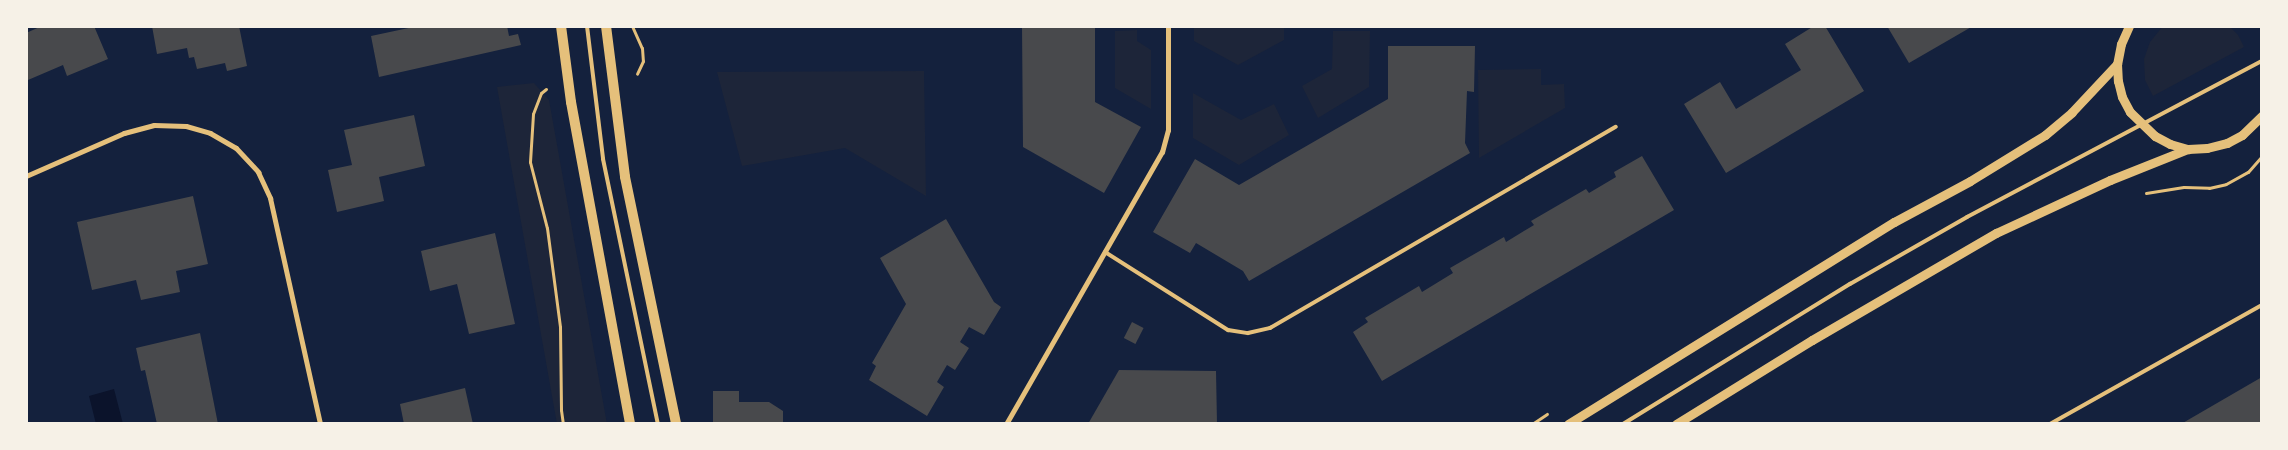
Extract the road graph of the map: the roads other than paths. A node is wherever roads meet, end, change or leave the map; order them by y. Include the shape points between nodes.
1 (561, 26) edge
2 (587, 26) edge
3 (606, 26) edge
4 (1168, 26) edge
5 (2129, 26) edge
6 (2262, 61) edge
7 (2117, 64) junction
8 (2262, 116) edge
9 (2141, 125) junction
10 (1616, 127) dead end
11 (2188, 149) junction
12 (26, 176) edge
13 (1105, 252) junction
14 (2262, 305) edge
15 (320, 424) edge
16 (630, 424) edge
17 (658, 424) edge
18 (676, 424) edge
19 (1006, 424) edge
20 (1568, 424) edge
21 (1623, 424) edge
22 (1676, 424) edge
23 (2050, 424) edge

1 - 16 main road via 567,82
2 - 17 lane via 603,159
3 - 18 main road via 625,177
4 - 13 street via 1168,130 1162,152
5 - 7 street
6 - 9 lane
7 - 9 street via 2122,97
7 - 20 street via 2072,112 2045,135 1894,222
8 - 11 street via 2242,136 2227,143
9 - 11 street via 2154,136
9 - 21 lane via 1967,217 1850,284
10 - 13 lane via 1270,328 1248,333 1228,330
11 - 22 street via 2110,180 1996,233
12 - 15 street via 124,132 154,125 186,126 210,133 236,148 258,172 270,198
13 - 19 street
14 - 23 lane

